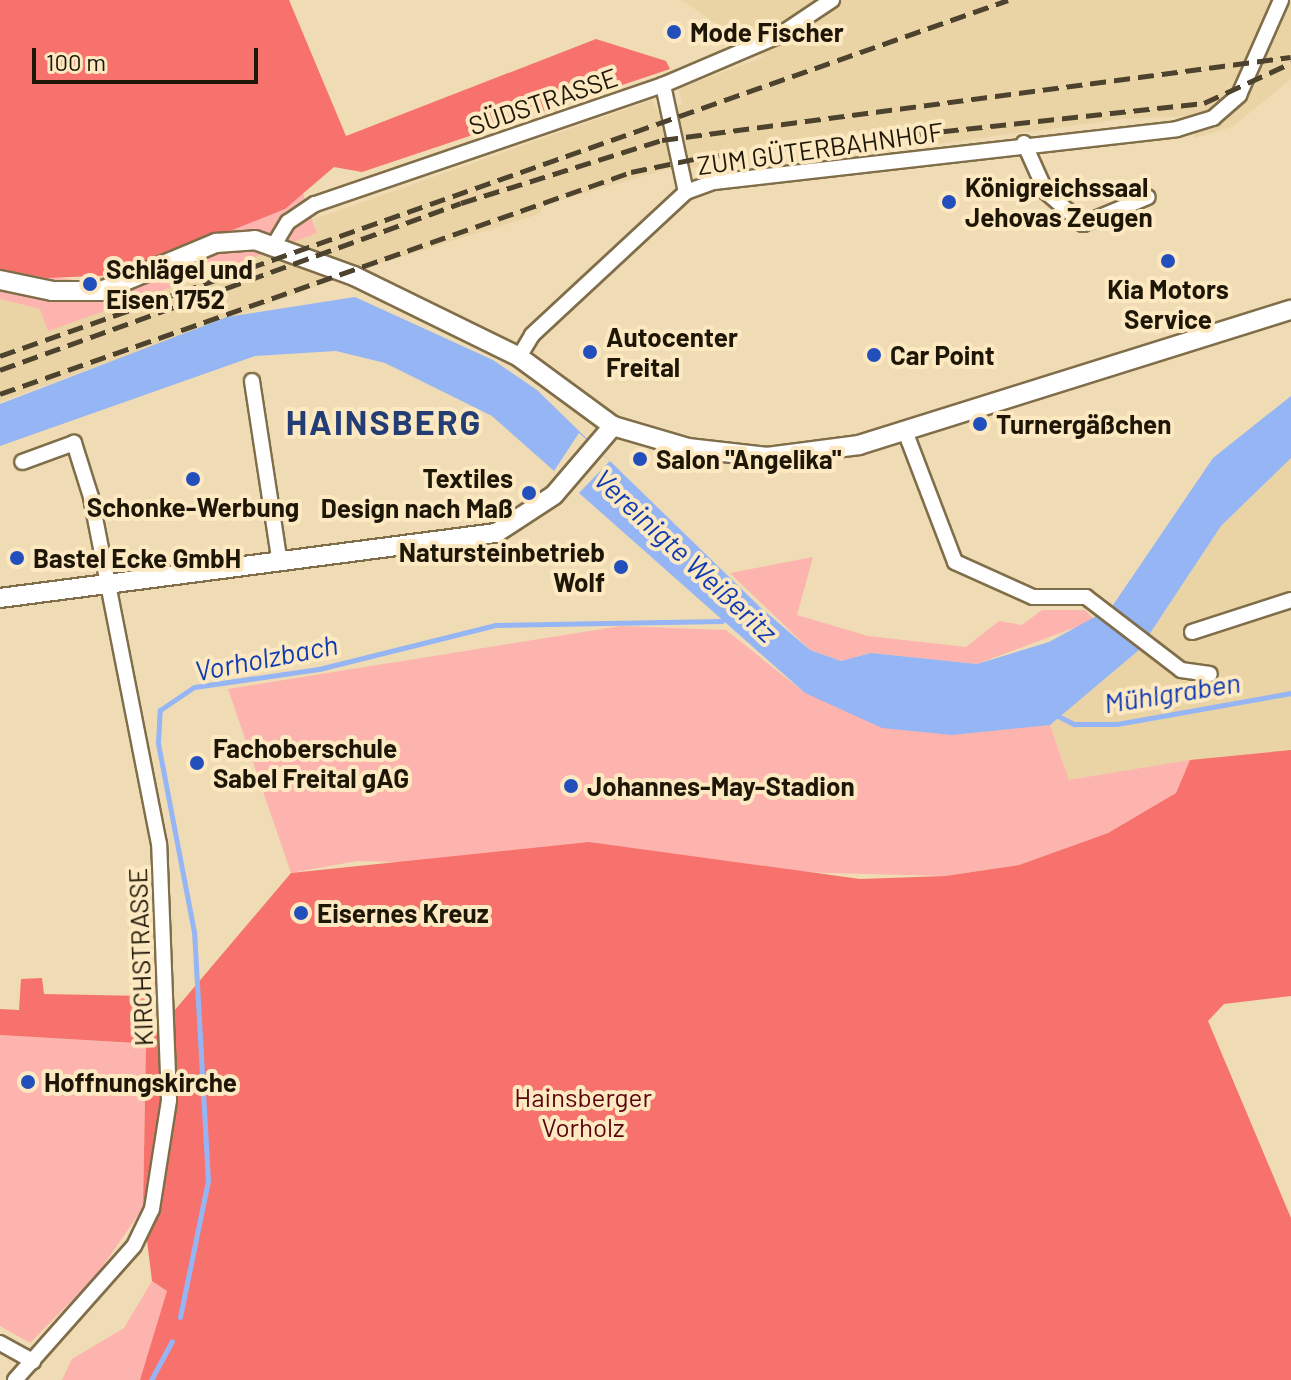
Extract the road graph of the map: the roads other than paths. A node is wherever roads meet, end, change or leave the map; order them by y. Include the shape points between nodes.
1 (832, 0) edge
2 (1281, 0) edge
3 (663, 85) junction
4 (1024, 143) junction
5 (686, 192) junction
6 (1148, 197) dead end
7 (274, 245) junction
8 (0, 280) edge
9 (1291, 310) edge
10 (519, 357) junction
11 (252, 381) dead end
12 (613, 426) junction
13 (905, 431) junction
14 (22, 462) dead end
15 (279, 558) junction
16 (110, 583) junction
17 (0, 598) edge
18 (1291, 600) edge
19 (1192, 632) dead end
20 (1210, 674) dead end
21 (0, 1343) edge
22 (33, 1361) junction
23 (15, 1380) edge

1 - 3 street, SÜDSTRASSE via 778,36
2 - 4 street, ZUM GÜTERBAHNHOF via 1239,95 1195,125
3 - 5 street
3 - 7 street, SÜDSTRASSE via 315,204 288,222
4 - 5 street, ZUM GÜTERBAHNHOF via 714,182
4 - 6 street via 1046,192 1083,224
5 - 10 street, ZUM GÜTERBAHNHOF via 532,335
7 - 8 main road via 216,243 101,291 52,291
7 - 10 main road
9 - 13 main road
10 - 12 main road
11 - 15 street
12 - 13 main road via 688,448 767,457
12 - 15 main road via 568,482 496,533
13 - 20 street via 955,562 1033,597 1086,597 1181,670
14 - 16 street, KIRCHSTRASSE via 74,443
15 - 16 main road
16 - 17 main road
16 - 22 street, KIRCHSTRASSE via 159,844 169,1100 152,1209 134,1246
18 - 19 street
21 - 22 street
22 - 23 street, KIRCHSTRASSE

